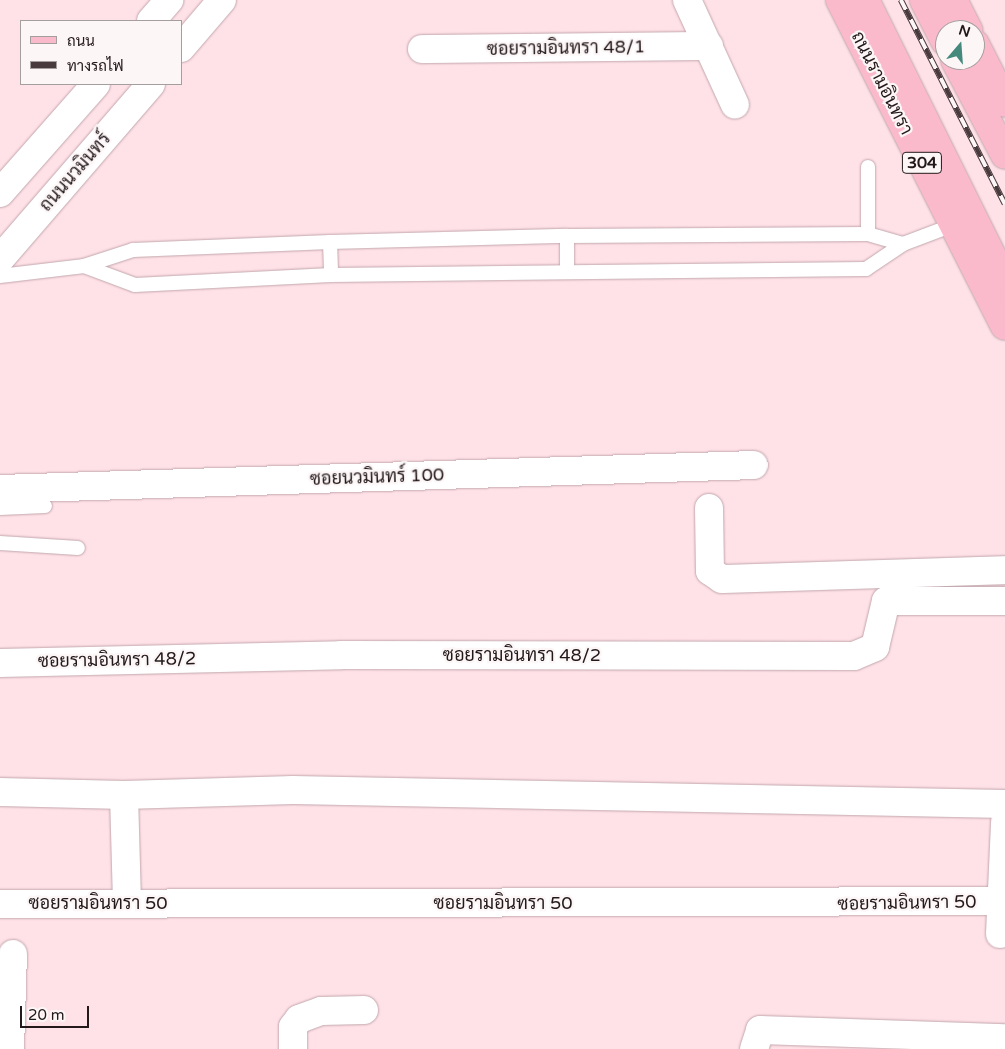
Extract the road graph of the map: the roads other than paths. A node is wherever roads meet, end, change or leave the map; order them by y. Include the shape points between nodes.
1 (170, 0) edge
2 (222, 0) edge
3 (687, 0) edge
4 (840, 0) edge
5 (865, 0) edge
6 (924, 0) edge
7 (952, 0) edge
8 (152, 20) edge
9 (963, 20) edge
10 (935, 21) edge
11 (709, 46) junction
12 (182, 47) edge
13 (422, 49) dead end
14 (985, 64) edge
15 (960, 70) edge
16 (95, 85) edge
17 (150, 85) edge
18 (1005, 103) edge
19 (735, 105) dead end
20 (1005, 156) edge
21 (868, 167) dead end
22 (0, 193) edge
23 (953, 226) junction
24 (868, 234) junction
25 (567, 236) junction
26 (330, 242) junction
27 (903, 244) junction
28 (0, 259) edge
29 (84, 266) junction
30 (567, 270) junction
31 (331, 275) junction
32 (0, 276) edge
33 (1005, 282) edge
34 (1005, 326) edge
35 (754, 465) dead end
36 (0, 489) edge
37 (45, 506) dead end
38 (0, 508) edge
39 (709, 508) dead end
40 (0, 543) edge
41 (78, 548) dead end
42 (1005, 570) edge
43 (1005, 601) edge
44 (0, 663) edge
45 (0, 792) edge
46 (124, 795) junction
47 (1005, 804) edge
48 (1005, 822) edge
49 (1002, 902) edge
50 (127, 903) junction
51 (0, 904) edge
52 (1000, 934) dead end
53 (12, 954) dead end
54 (364, 1010) dead end
55 (1005, 1038) edge
56 (757, 1040) edge
57 (10, 1049) edge
58 (293, 1049) edge

1 - 8 street
2 - 12 street
3 - 11 street
4 - 23 main road, ถนนรามอินทรา / 304
5 - 33 main road, ถนนรามอินทรา / 304
6 - 10 main road
7 - 9 main road
11 - 13 street, ซอยรามอินทรา 48/1
11 - 19 street
14 - 18 main road
15 - 20 main road
16 - 22 street
17 - 28 street, ถนนนวมินทร์
21 - 24 lane
23 - 27 lane
23 - 34 main road, ถนนรามอินทรา / 304
24 - 25 lane
24 - 27 lane
25 - 26 lane
25 - 30 lane
26 - 29 lane via 133,250
26 - 31 lane
27 - 30 lane via 866,269
29 - 31 lane via 134,285
29 - 32 lane
30 - 31 lane
35 - 36 street, ซอยนวมินทร์ 100
37 - 38 lane
39 - 42 street via 710,571 722,579
40 - 41 lane
43 - 44 street, ซอยรามอินทรา 48/2 via 886,601 875,646 854,656 341,655
45 - 46 street
46 - 47 street via 293,790
46 - 50 street
48 - 49 street
49 - 50 street, ซอยรามอินทรา 50
49 - 52 street
50 - 51 street, ซอยรามอินทรา 50
53 - 57 street
54 - 58 street via 321,1011 298,1019 293,1027
55 - 56 street

